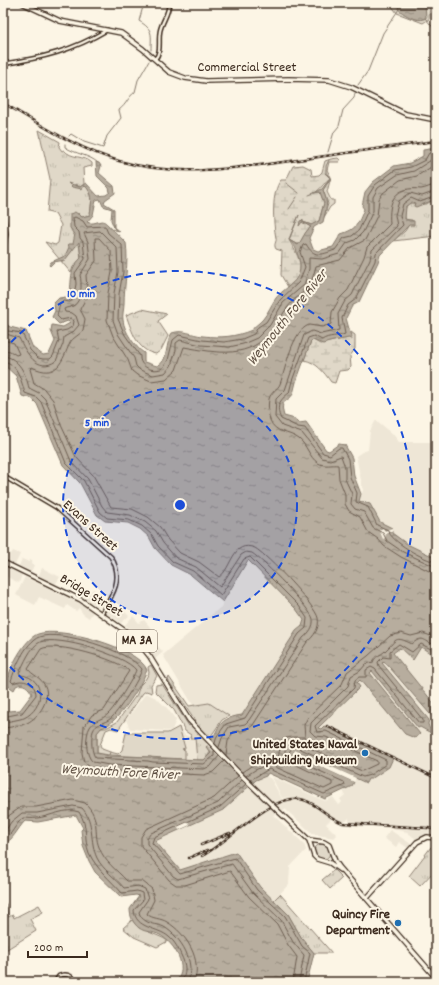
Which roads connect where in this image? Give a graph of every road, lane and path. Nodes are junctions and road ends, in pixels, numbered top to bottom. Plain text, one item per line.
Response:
1 (22, 3) edge
2 (169, 3) edge
3 (107, 30) junction
4 (155, 60) junction
5 (3, 64) edge
6 (436, 120) edge
7 (3, 210) edge
8 (3, 253) edge
9 (3, 476) edge
10 (3, 562) edge
11 (101, 614) junction
12 (436, 838) edge
13 (309, 840) junction
14 (322, 842) junction
15 (312, 850) junction
16 (333, 853) junction
17 (323, 862) junction
18 (347, 876) junction
19 (367, 898) junction
20 (436, 978) edge
21 (55, 982) edge
22 (75, 982) edge

1 - 3 main road, Commercial Street
2 - 4 street
3 - 4 main road, Commercial Street
3 - 5 street
4 - 6 main road, Commercial Street
7 - 8 street
9 - 11 street, Evans Street
10 - 11 main road, Bridge Street / MA 3A
11 - 13 main road, Bridge Street / MA 3A, bridge
12 - 19 main road
13 - 14 main road
13 - 15 main road
14 - 15 main road
14 - 16 main road
15 - 17 main road
16 - 17 main road
16 - 18 main road
17 - 18 main road
18 - 19 main road
19 - 20 main road
21 - 22 street

